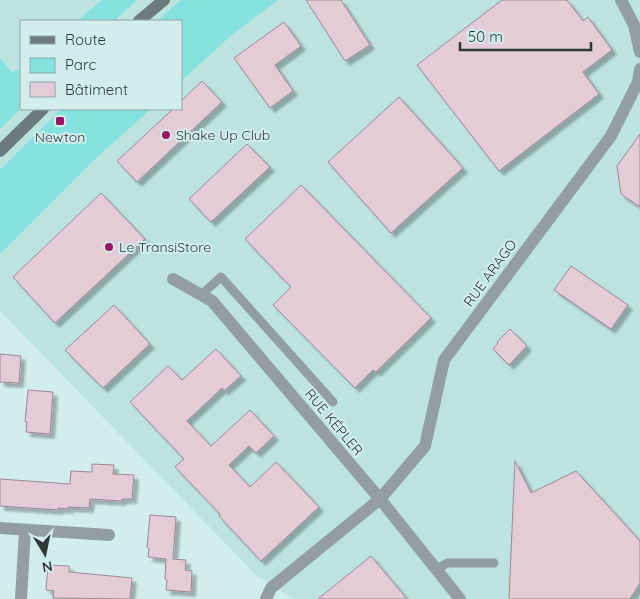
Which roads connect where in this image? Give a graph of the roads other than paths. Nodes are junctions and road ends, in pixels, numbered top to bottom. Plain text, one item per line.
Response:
1 (164, 0) edge
2 (621, 0) edge
3 (141, 20) edge
4 (640, 52) edge
5 (640, 69) edge
6 (43, 110) edge
7 (0, 151) edge
8 (174, 279) dead end
9 (201, 295) junction
10 (333, 402) dead end
11 (380, 499) junction
12 (0, 528) edge
13 (25, 530) junction
14 (109, 535) dead end
15 (494, 563) dead end
16 (436, 570) junction
17 (21, 599) edge
18 (266, 599) edge
19 (460, 599) edge

1 - 3 main road
2 - 4 street
5 - 11 street, RUE ARAGO
6 - 7 main road
8 - 9 street, RUE KÉPLER
9 - 10 lane
9 - 11 street, RUE KÉPLER
11 - 16 street, RUE KÉPLER
11 - 18 street, RUE ARAGO
12 - 13 street
13 - 14 street
13 - 17 street
15 - 16 lane
16 - 19 street, RUE KÉPLER

